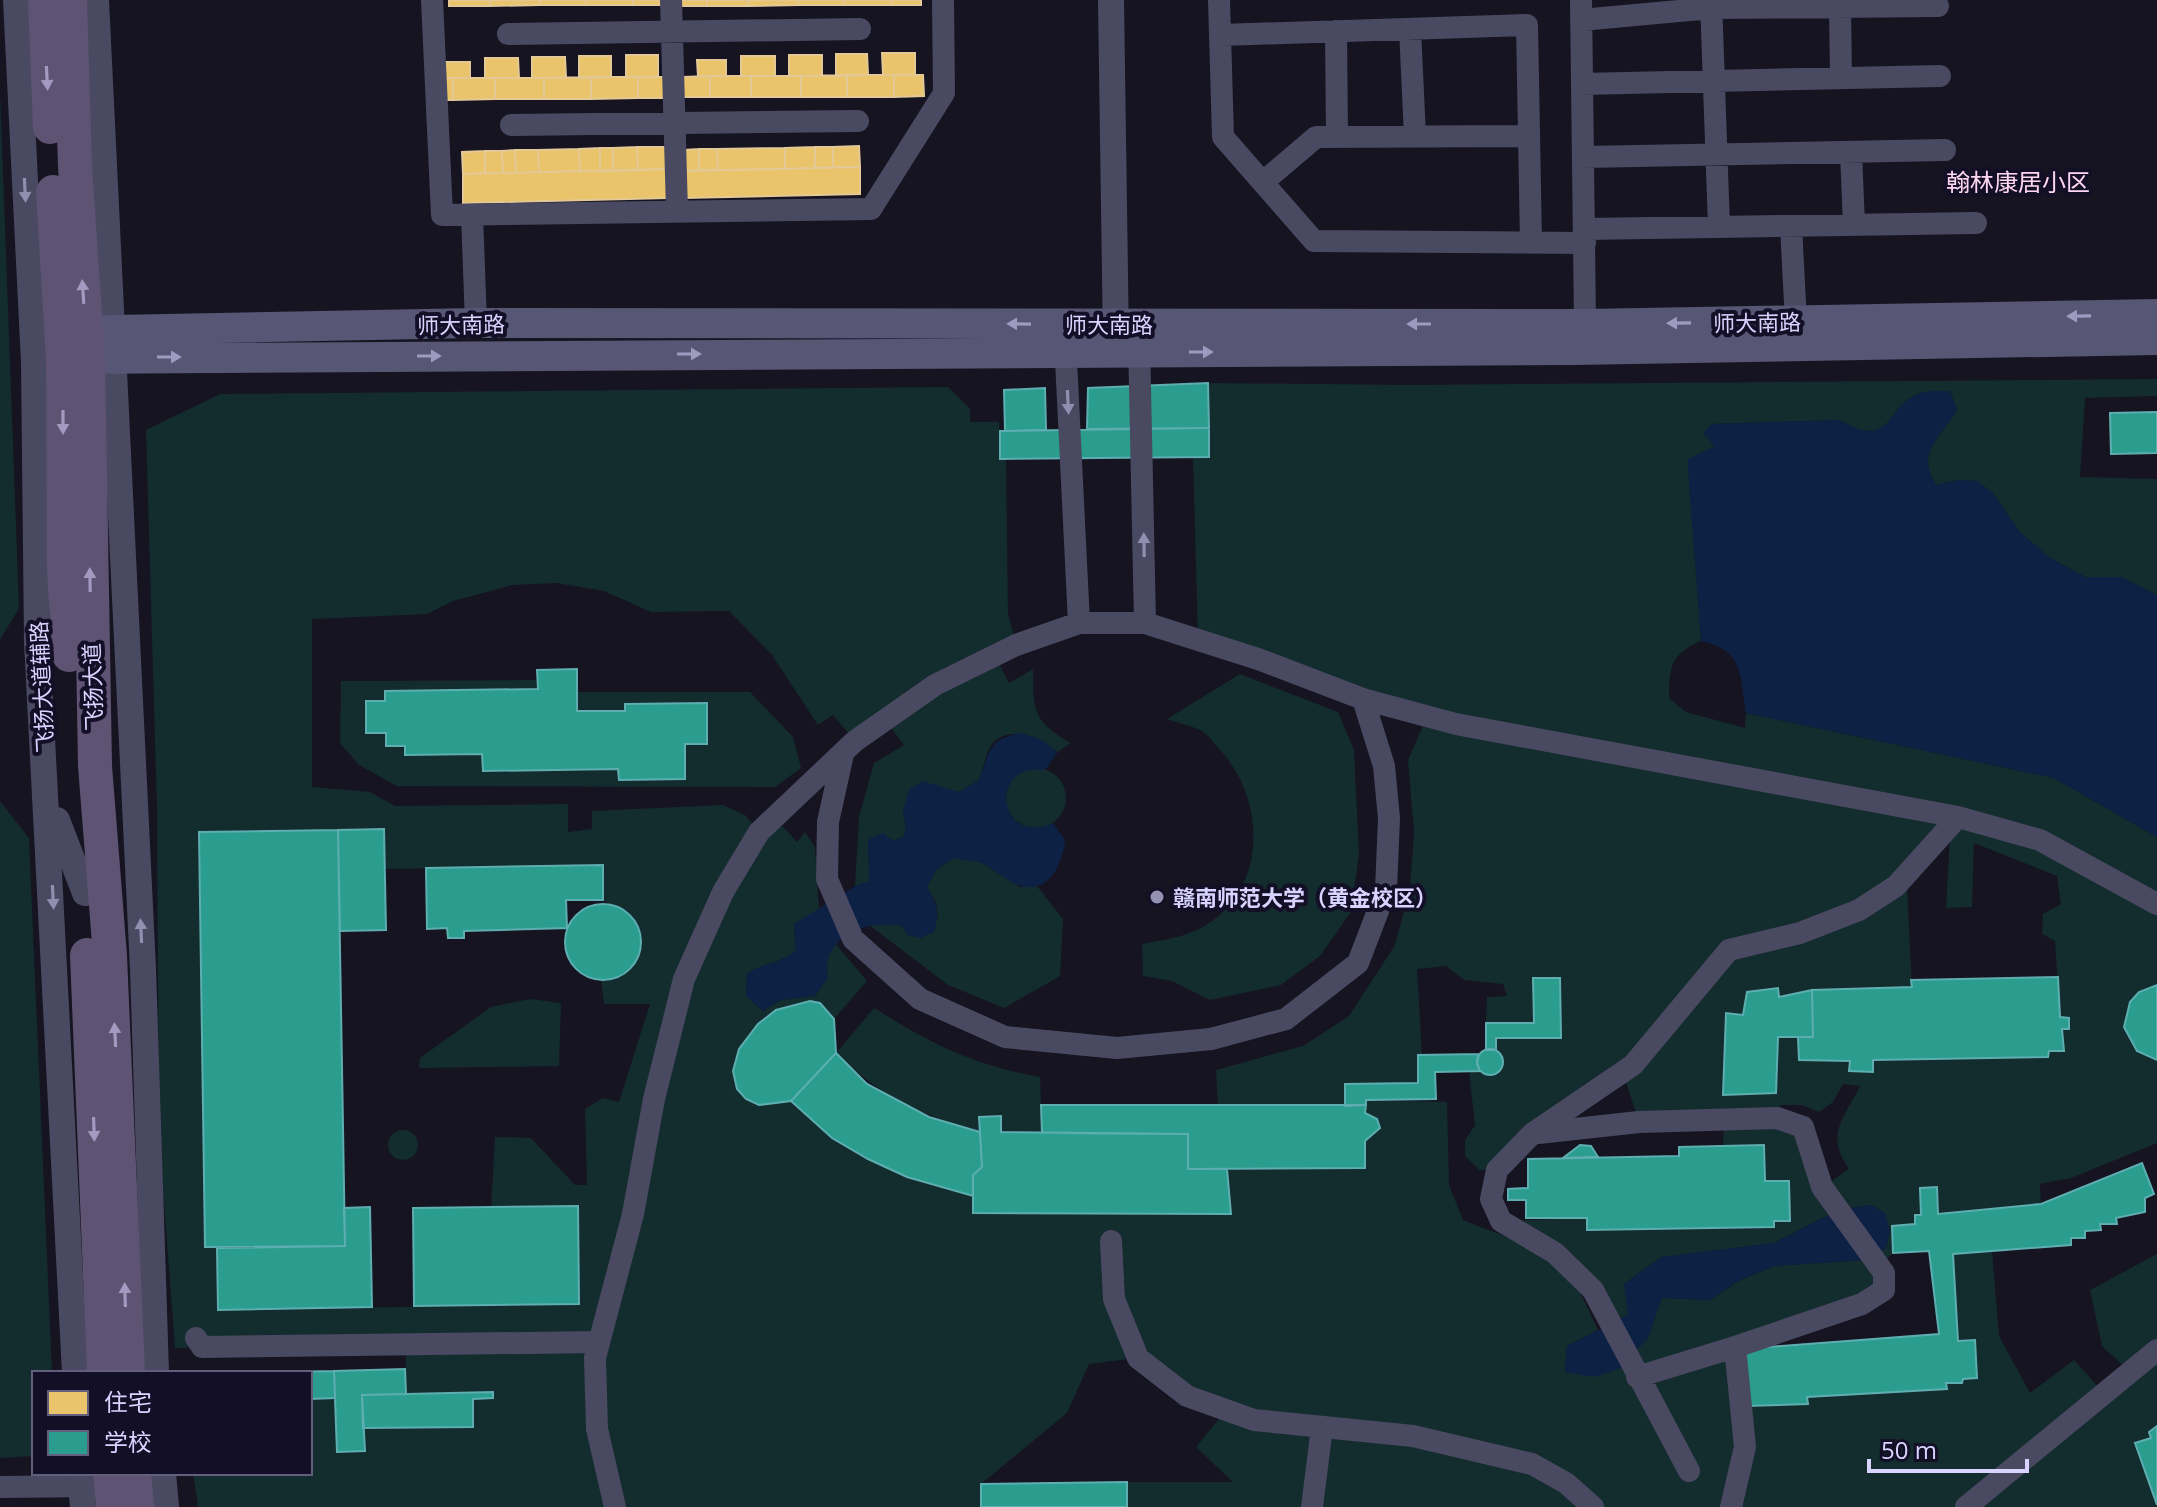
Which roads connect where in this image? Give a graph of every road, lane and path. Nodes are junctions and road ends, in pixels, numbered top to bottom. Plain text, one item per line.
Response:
1 (16, 0) edge
2 (45, 0) edge
3 (70, 0) edge
4 (96, 0) edge
5 (432, 0) edge
6 (671, 0) edge
7 (943, 0) edge
8 (1111, 0) edge
9 (1219, 0) edge
10 (1711, 4) edge
11 (1938, 6) dead end
12 (1840, 7) junction
13 (1581, 10) edge
14 (860, 29) dead end
15 (1410, 29) junction
16 (1336, 31) junction
17 (672, 32) junction
18 (508, 34) dead end
19 (1221, 35) junction
20 (98, 61) junction
21 (1940, 76) dead end
22 (1841, 78) junction
23 (1714, 81) junction
24 (1582, 84) junction
25 (858, 121) dead end
26 (674, 124) junction
27 (511, 125) dead end
28 (1415, 136) junction
29 (1527, 136) junction
30 (1337, 137) junction
31 (1945, 150) dead end
32 (1851, 152) junction
33 (1717, 154) junction
34 (1584, 157) junction
35 (75, 167) junction
36 (1263, 182) junction
37 (677, 211) junction
38 (472, 215) junction
39 (1976, 223) dead end
40 (1854, 225) junction
41 (1791, 226) junction
42 (1719, 227) junction
43 (1585, 236) junction
44 (1531, 243) junction
45 (2157, 314) edge
46 (1796, 322) junction
47 (476, 323) junction
48 (1585, 324) junction
49 (1065, 338) junction
50 (1128, 338) junction
51 (2157, 340) edge
52 (87, 344) junction
53 (64, 569) junction
54 (1079, 623) junction
55 (1145, 623) junction
56 (90, 636) junction
57 (37, 642) junction
58 (1363, 699) junction
59 (129, 730) junction
60 (843, 754) junction
61 (48, 798) junction
62 (1958, 817) junction
63 (85, 893) junction
64 (2157, 904) edge
65 (118, 1096) junction
66 (1533, 1133) junction
67 (150, 1176) junction
68 (1111, 1241) dead end
69 (196, 1338) dead end
70 (154, 1339) junction
71 (599, 1342) junction
72 (1735, 1347) junction
73 (2157, 1350) edge
74 (101, 1371) edge
75 (102, 1371) edge
76 (102, 1371) edge
77 (145, 1371) edge
78 (156, 1371) edge
79 (1637, 1377) junction
80 (1322, 1427) junction
81 (1689, 1471) dead end
82 (0, 1487) edge
83 (115, 1487) edge
84 (1976, 1504) edge
85 (166, 1507) edge
86 (615, 1507) edge
87 (1312, 1507) edge
88 (1593, 1507) edge
89 (1731, 1507) edge

1 -> 57 street, 飞扬大道辅路
2 -> 52 main road, 飞扬大道
3 - 35 main road, 飞扬大道
4 - 20 street
5 - 38 street
6 - 17 street
7 - 37 street
8 - 50 street
9 - 19 street
10 - 12 street
10 - 13 street
10 - 23 street
11 - 12 street
12 - 22 street
13 - 24 street
14 - 17 street
15 - 16 street
15 - 28 street
15 - 29 street
16 - 19 street
16 - 30 street
17 - 18 street
17 - 26 street
19 - 36 street
20 - 35 street
20 - 52 street
21 - 22 street
22 - 23 street
23 - 24 street
23 - 33 street
24 - 34 street
25 - 26 street
26 - 27 street
26 - 37 street
28 - 29 street
28 - 30 street
29 - 44 street
30 - 36 street
31 - 32 street
32 - 33 street
32 - 40 street
33 - 34 street
33 - 42 street
34 - 43 street
52 -> 35 main road, 飞扬大道
36 - 44 street
37 - 38 street
38 - 47 street
39 - 40 street
40 - 41 street
41 - 42 street
41 - 46 street
42 - 43 street
43 - 44 street
43 - 48 street
45 -> 46 main road, 师大南路
46 -> 48 main road, 师大南路
49 -> 47 main road, 师大南路
47 - 52 main road, 师大南路
48 -> 50 main road, 师大南路
49 - 50 main road, 师大南路
52 -> 49 main road, 师大南路
49 -> 54 street
50 -> 51 main road, 师大南路
55 -> 50 street
52 -> 53 main road, 飞扬大道
56 -> 52 main road, 飞扬大道
52 - 59 street
53 - 57 street
53 - 63 main road, 飞扬大道
54 - 55 street
54 - 60 street
55 - 58 street
56 - 59 street
65 -> 56 main road, 飞扬大道
57 - 61 street, 飞扬大道辅路
58 - 60 street
58 - 62 street
67 -> 59 street
60 - 71 street
61 - 63 street
61 -> 74 street, 飞扬大道辅路
62 - 64 street
62 - 66 street
63 -> 75 main road, 飞扬大道
65 - 67 street
76 -> 65 main road, 飞扬大道
66 - 72 street
66 - 79 street
67 - 70 street
68 - 80 street
69 - 71 street
70 - 77 street
70 - 78 street
71 - 86 street
72 - 79 street
72 - 89 street
73 - 84 street
79 - 81 street
80 - 87 street
80 - 88 street
82 - 83 street
83 - 85 street

